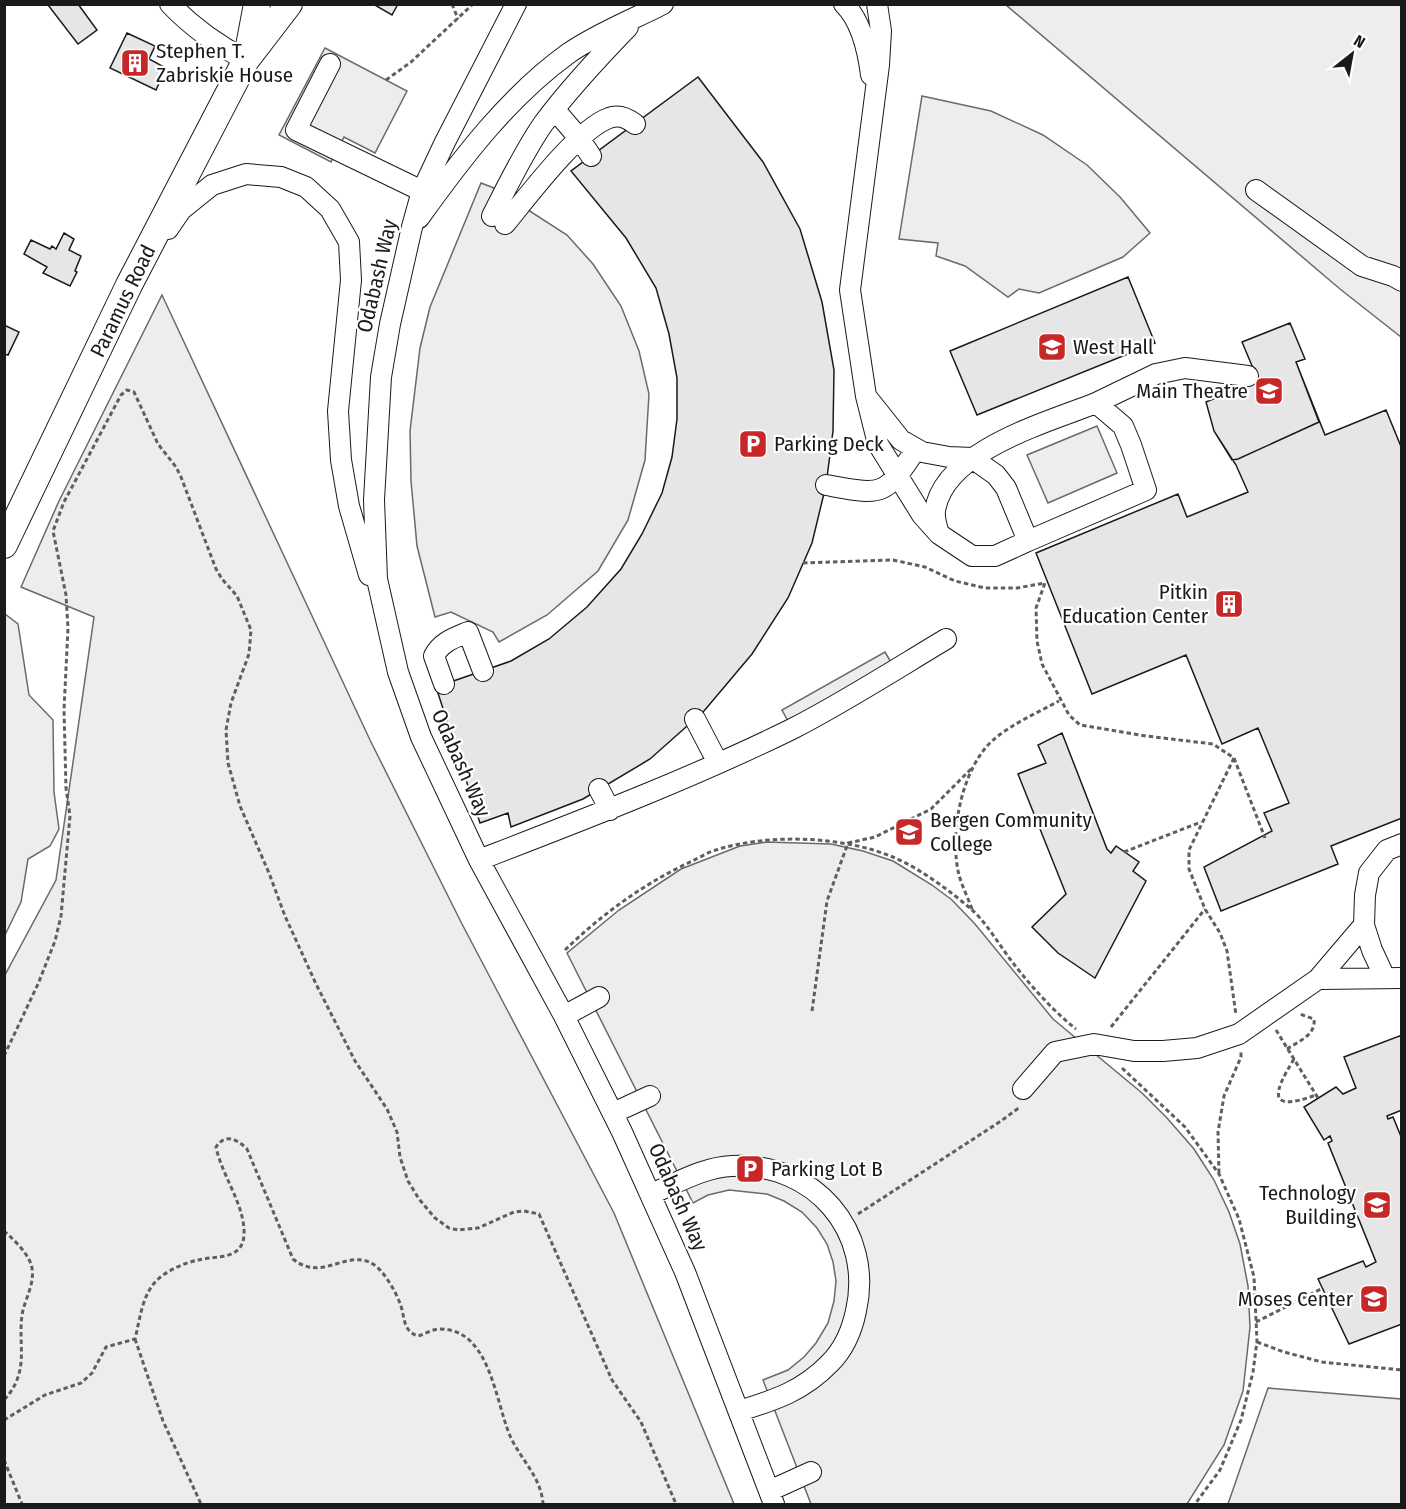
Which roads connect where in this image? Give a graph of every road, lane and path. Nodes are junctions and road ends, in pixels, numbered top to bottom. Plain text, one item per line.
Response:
1 (170, 4) edge
2 (256, 4) edge
3 (289, 4) edge
4 (447, 4) edge
5 (473, 4) edge
6 (516, 4) edge
7 (663, 4) edge
8 (844, 4) edge
9 (877, 4) edge
10 (453, 6) edge
11 (638, 16) junction
12 (458, 19) junction
13 (246, 60) junction
14 (330, 64) dead end
15 (386, 80) dead end
16 (875, 102) junction
17 (555, 110) junction
18 (635, 123) dead end
19 (579, 138) junction
20 (591, 156) dead end
21 (1256, 190) dead end
22 (422, 191) junction
23 (412, 227) junction
24 (1401, 281) edge
25 (129, 285) junction
26 (1248, 376) dead end
27 (866, 396) junction
28 (1096, 403) junction
29 (916, 449) junction
30 (972, 458) junction
31 (898, 476) junction
32 (826, 485) dead end
33 (939, 534) junction
34 (1028, 541) junction
35 (4, 545) edge
36 (803, 563) dead end
37 (946, 639) dead end
38 (483, 670) dead end
39 (398, 672) junction
40 (444, 684) dead end
41 (1060, 701) junction
42 (695, 719) dead end
43 (1234, 758) junction
44 (718, 763) junction
45 (972, 768) junction
46 (599, 789) dead end
47 (610, 810) junction
48 (1202, 821) junction
49 (1265, 838) dead end
50 (848, 843) junction
51 (1401, 843) edge
52 (1124, 852) dead end
53 (479, 860) junction
54 (1205, 909) junction
55 (973, 910) junction
56 (1364, 925) junction
57 (565, 950) dead end
58 (1393, 978) edge
59 (1318, 979) junction
60 (599, 997) dead end
61 (812, 1011) dead end
62 (1297, 1012) dead end
63 (1267, 1015) junction
64 (564, 1016) junction
65 (1239, 1034) junction
66 (1094, 1044) junction
67 (1287, 1049) junction
68 (4, 1056) edge
69 (1294, 1059) junction
70 (1121, 1067) dead end
71 (650, 1096) dead end
72 (1024, 1096) joint
73 (613, 1113) junction
74 (1219, 1174) junction
75 (651, 1194) junction
76 (843, 1223) junction
77 (4, 1232) edge
78 (1323, 1288) dead end
79 (1256, 1322) junction
80 (135, 1339) junction
81 (1257, 1341) junction
82 (1401, 1370) edge
83 (4, 1400) edge
84 (739, 1411) junction
85 (4, 1420) edge
86 (4, 1460) edge
87 (811, 1472) dead end
88 (771, 1498) edge
89 (22, 1504) edge
90 (201, 1504) edge
91 (543, 1504) edge
92 (676, 1504) edge
93 (1195, 1504) edge

1 - 13 street
2 - 13 main road, Paramus Road
3 - 13 main road, Paramus Road
4 - 10 path
5 - 12 path
6 - 22 street, Odabash Way
7 - 11 street
8 - 16 street
9 - 16 street
10 - 12 path
11 - 17 street
11 - 23 street
12 - 15 path
13 - 25 main road, Paramus Road
14 - 22 street
16 - 27 street
17 - 19 street
17 - 19 street
18 - 19 street
19 - 20 street
21 - 24 street
22 - 23 street, Odabash Way
23 - 39 street, Odabash Way
25 - 35 main road, Paramus Road
25 - 39 street
26 - 28 street
27 - 29 street
27 - 31 street
28 - 30 street
28 - 34 street
29 - 30 street
29 - 31 street
30 - 33 street
30 - 34 street
31 - 32 street
31 - 33 street
33 - 34 street
36 - 41 path
37 - 44 street
38 - 40 street
39 - 53 street, Odabash Way
41 - 43 path
41 - 45 path
42 - 44 street
43 - 48 path
43 - 49 path
44 - 47 street
45 - 50 path
45 - 55 path
46 - 47 street
47 - 53 street
48 - 52 path
48 - 54 path
50 - 55 path
50 - 57 path
50 - 61 path
51 - 56 street
53 - 64 street, Odabash Way
54 - 65 path
54 - 66 path
55 - 66 path
56 - 58 street
56 - 59 street
58 - 59 street
59 - 63 street
60 - 64 street
62 - 67 path
63 - 65 street
63 - 67 path
64 - 73 street, Odabash Way
65 - 66 street
65 - 74 path
66 - 72 street
67 - 69 path
68 - 92 path
69 - 69 path
70 - 74 path
71 - 73 street
72 - 76 path
73 - 75 street, Odabash Way
74 - 79 path
75 - 76 street
75 - 84 street, Odabash Way
76 - 84 street
77 - 83 path
78 - 79 path
79 - 81 path
80 - 85 path
80 - 90 path
80 - 91 path
81 - 82 path
81 - 93 path
84 - 88 street, Odabash Way
86 - 89 path
87 - 88 street

